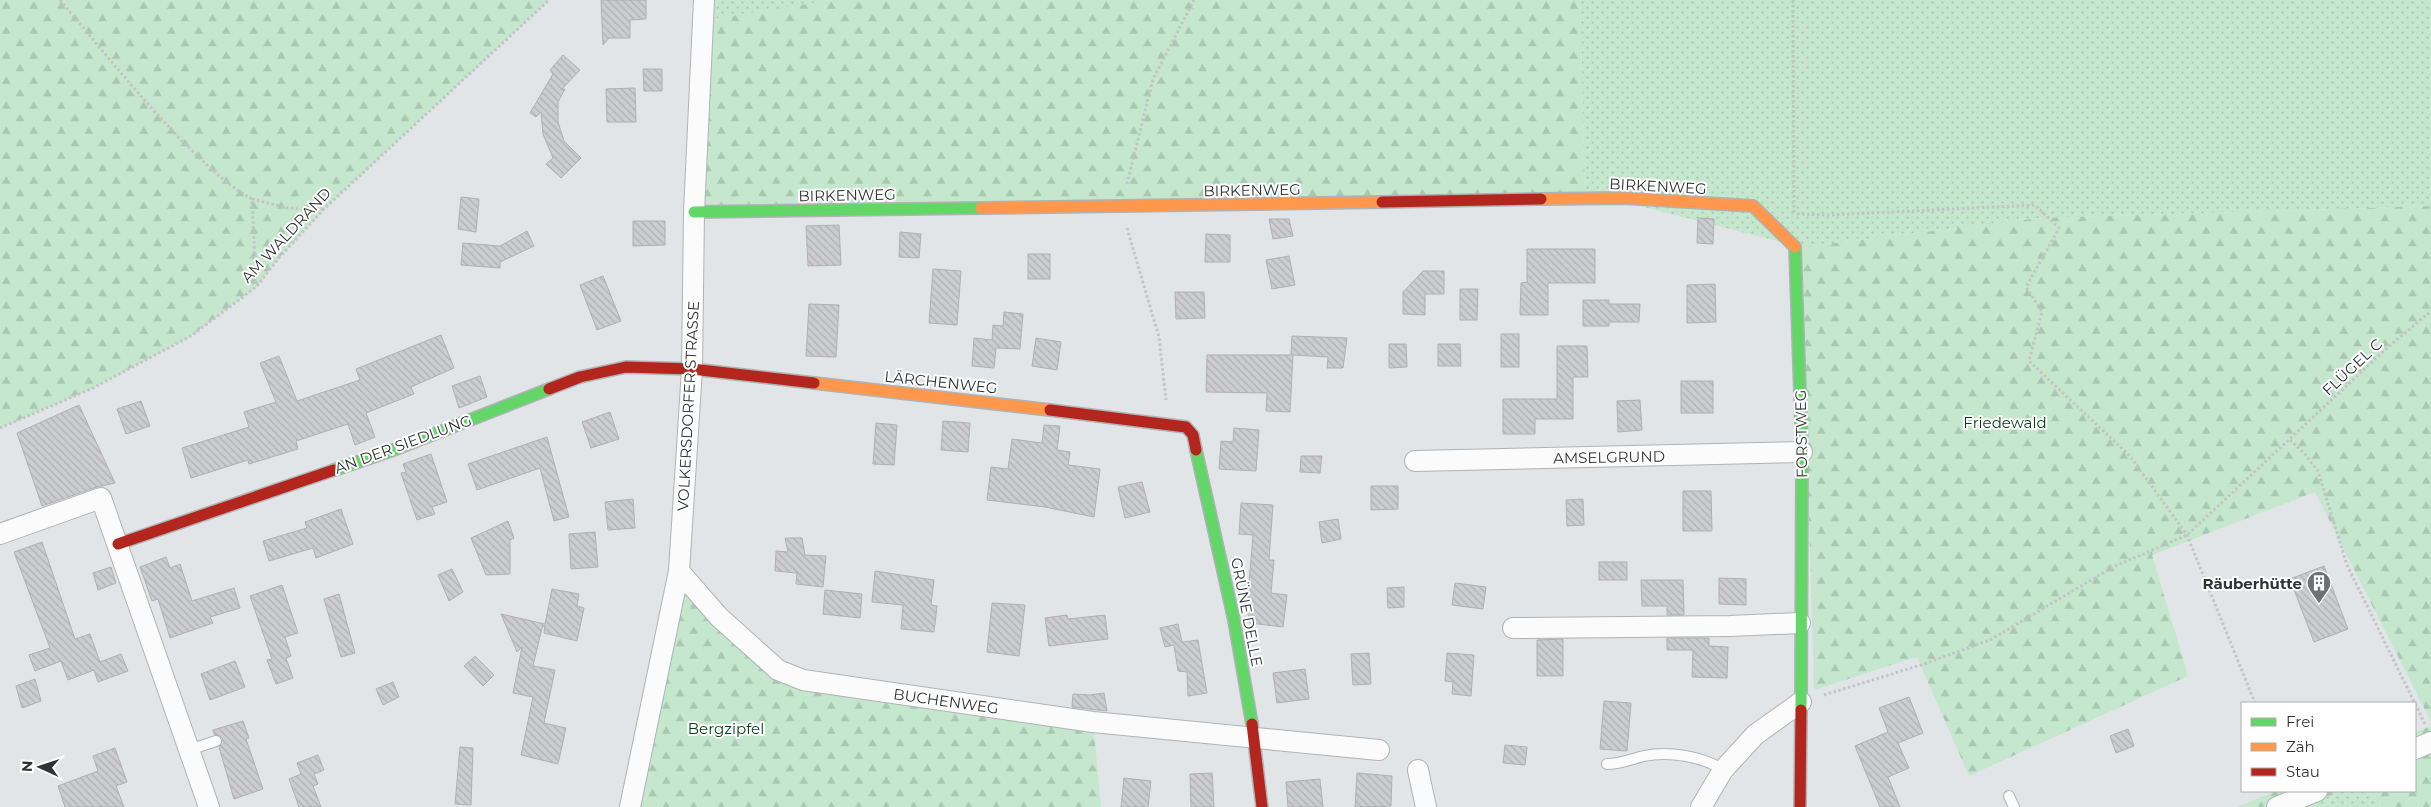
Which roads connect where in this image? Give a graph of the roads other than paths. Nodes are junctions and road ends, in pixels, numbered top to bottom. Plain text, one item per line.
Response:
1 (704, 0) edge
2 (694, 212) junction
3 (1795, 245) joint
4 (692, 369) junction
5 (1186, 427) joint
6 (1802, 452) junction
7 (1415, 461) dead end
8 (0, 534) edge
9 (118, 544) junction
10 (679, 571) junction
11 (1800, 623) junction
12 (1513, 628) dead end
13 (1800, 702) junction
14 (2429, 735) edge
15 (1255, 737) junction
16 (216, 741) dead end
17 (2416, 748) edge
18 (189, 750) junction
19 (1379, 750) dead end
20 (1607, 764) dead end
21 (1418, 770) dead end
22 (1723, 770) junction
23 (2314, 792) edge
24 (2009, 796) dead end
25 (209, 807) edge
26 (630, 807) edge
27 (1262, 807) edge
28 (1426, 807) edge
29 (1701, 807) edge
30 (1800, 807) edge
31 (2014, 807) edge
32 (2277, 807) edge

1 - 2 street, VOLKERSDORFER STRASSE
2 - 3 street, BIRKENWEG
2 - 4 street, VOLKERSDORFER STRASSE
3 - 6 street, FORSTWEG
4 - 5 street, LÄRCHENWEG
4 - 9 street, AN DER SIEDLUNG
4 - 10 street, VOLKERSDORFER STRASSE
5 - 15 street, GRÜNE DELLE
6 - 7 street, AMSELGRUND
6 - 11 street, FORSTWEG
8 - 9 street
9 - 18 street
10 - 15 street, BUCHENWEG
10 - 26 street, VOLKERSDORFER STRASSE
11 - 12 street
11 - 13 street, FORSTWEG
13 - 22 street
13 - 30 street, FORSTWEG
14 - 17 street
15 - 19 street, BUCHENWEG
15 - 27 street, GRÜNE DELLE
16 - 18 lane
18 - 25 street
20 - 22 lane
21 - 28 street
22 - 29 street
23 - 32 street
24 - 31 lane

